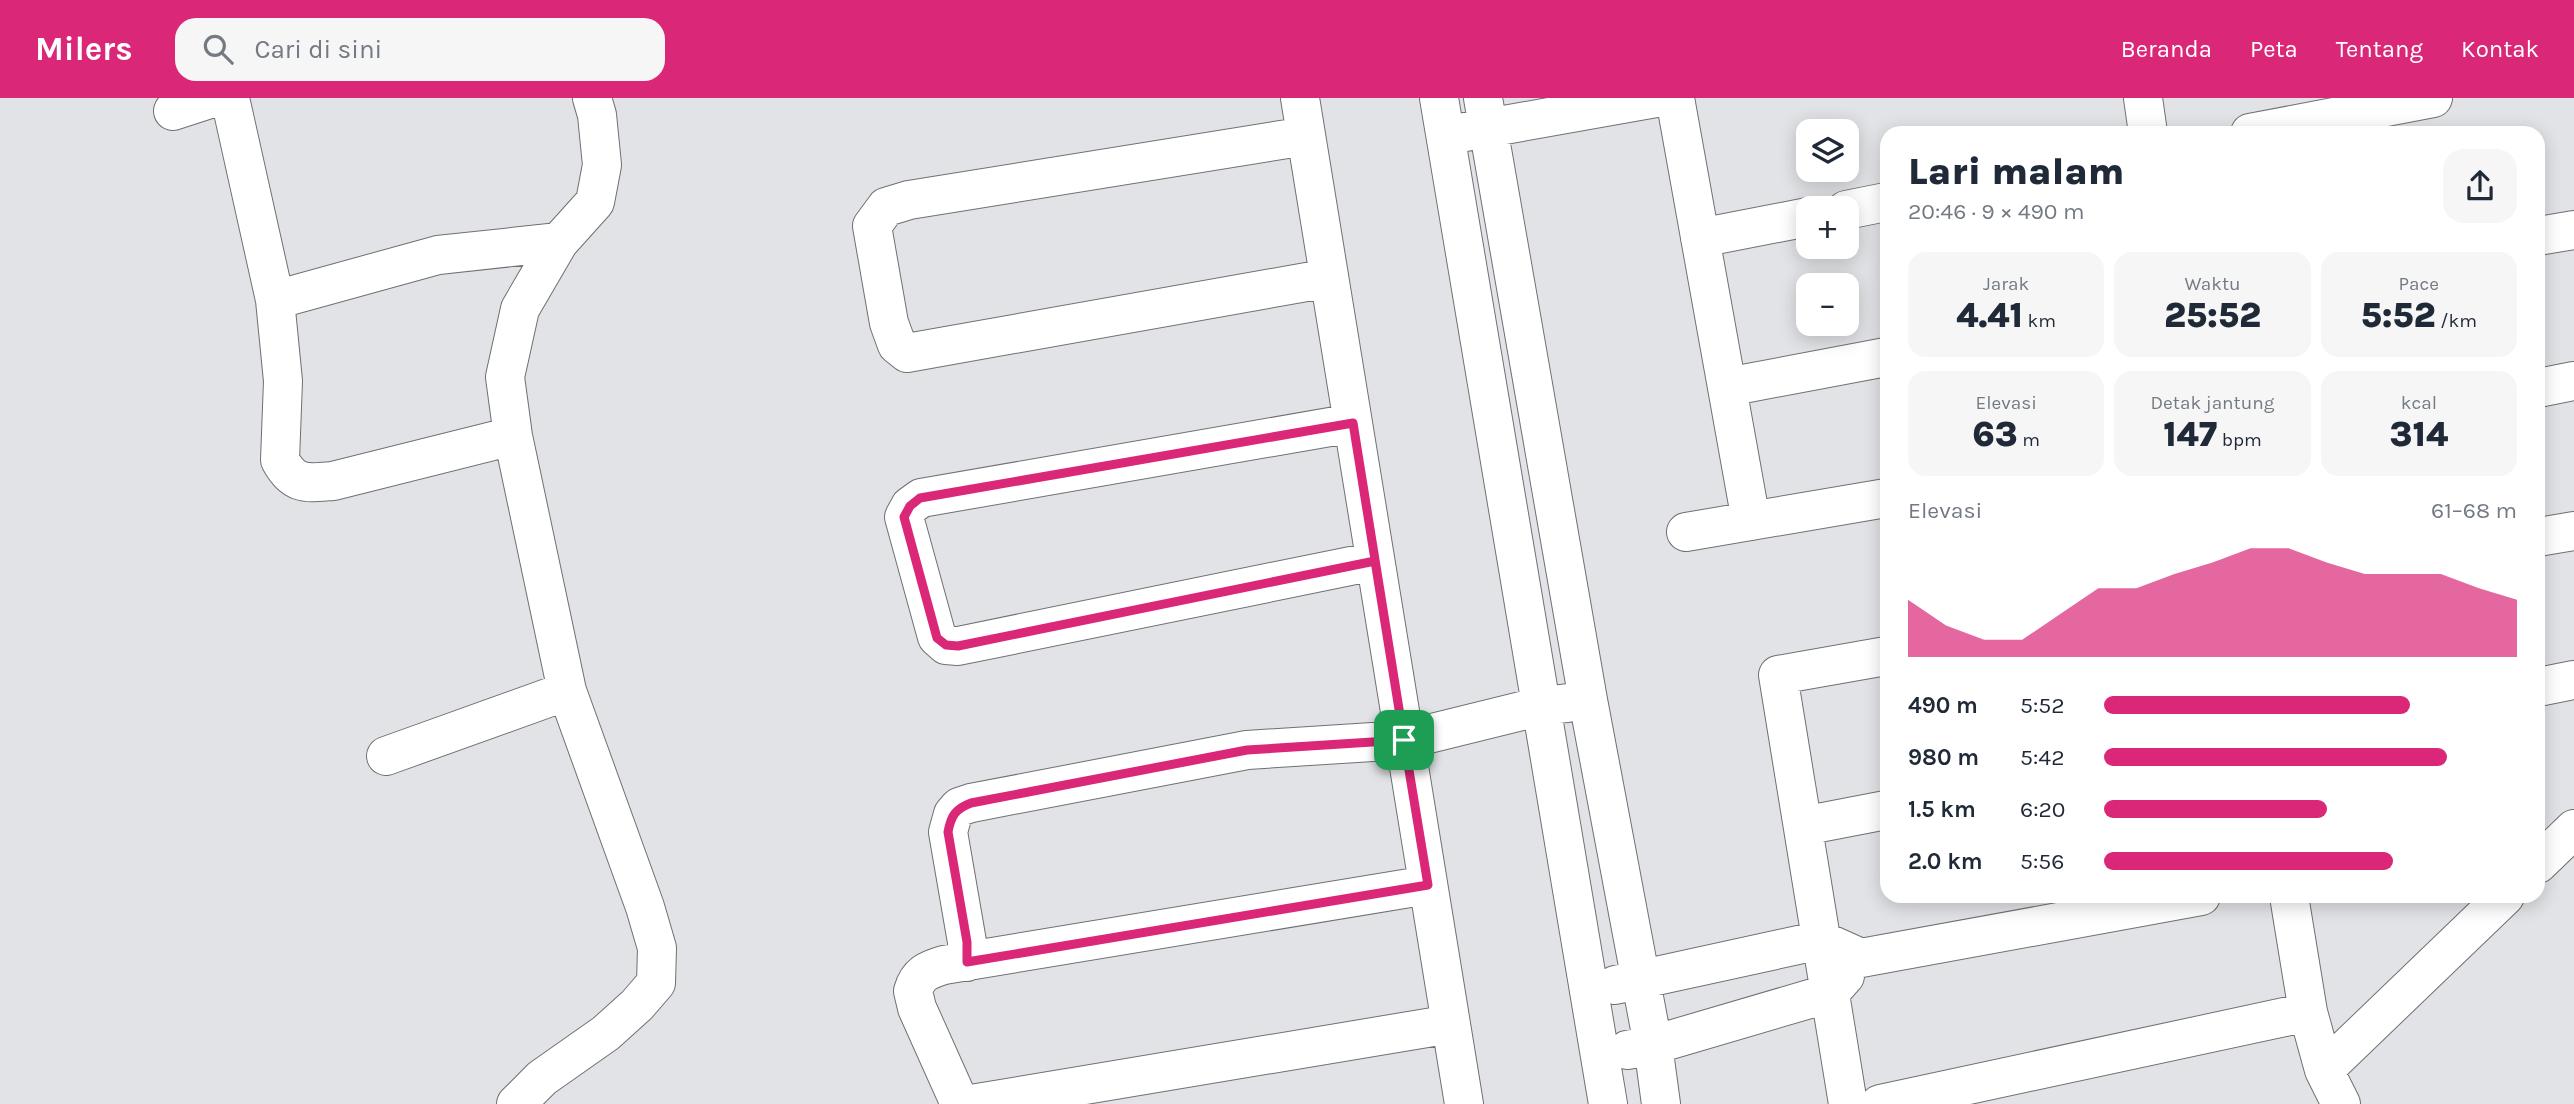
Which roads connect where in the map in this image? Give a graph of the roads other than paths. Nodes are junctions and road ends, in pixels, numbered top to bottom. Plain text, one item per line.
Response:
1 (213, 98) edge
2 (230, 98) edge
3 (592, 98) edge
4 (1300, 98) edge
5 (1439, 98) edge
6 (1656, 98) edge
7 (1675, 98) edge
8 (2143, 98) edge
9 (2433, 98) edge
10 (173, 111) dead end
11 (1486, 113) edge
12 (2147, 126) edge
13 (2287, 126) edge
14 (1445, 135) junction
15 (1306, 136) junction
16 (1880, 203) edge
17 (1859, 207) edge
18 (1796, 219) edge
19 (2574, 230) edge
20 (2545, 235) edge
21 (1700, 238) junction
22 (559, 242) junction
23 (1329, 278) junction
24 (275, 300) junction
25 (1880, 358) edge
26 (2574, 381) edge
27 (1727, 387) junction
28 (2545, 387) edge
29 (1353, 423) junction
30 (513, 436) junction
31 (1880, 499) edge
32 (1751, 522) junction
33 (1686, 531) dead end
34 (2574, 531) edge
35 (2545, 536) edge
36 (1375, 561) junction
37 (1880, 657) edge
38 (2574, 680) edge
39 (2545, 686) edge
40 (567, 691) junction
41 (1588, 700) junction
42 (1542, 706) junction
43 (1404, 740) junction
44 (386, 756) dead end
45 (1880, 811) edge
46 (1803, 826) junction
47 (2574, 828) edge
48 (2545, 833) edge
49 (2545, 857) edge
50 (1428, 885) junction
51 (2163, 903) edge
52 (2289, 903) edge
53 (2498, 903) edge
54 (1821, 940) junction
55 (1861, 958) junction
56 (967, 962) junction
57 (1641, 981) junction
58 (1589, 990) junction
59 (1830, 993) junction
60 (2308, 1012) junction
61 (1451, 1024) junction
62 (1653, 1045) junction
63 (1599, 1055) junction
64 (2324, 1070) junction
65 (516, 1104) edge
66 (960, 1104) edge
67 (971, 1104) edge
68 (1464, 1104) edge
69 (1608, 1104) edge
70 (1661, 1104) edge
71 (1848, 1104) edge
72 (1880, 1104) edge
73 (2341, 1104) edge

1 - 10 street
2 - 24 street
3 - 22 street
4 - 15 street
5 - 14 street
6 - 11 street
7 - 21 street
8 - 12 street
9 - 13 street
11 - 14 street
11 - 41 street
14 - 42 street
15 - 23 street
15 - 23 street
16 - 17 street
18 - 21 street
19 - 20 street
21 - 27 street
22 - 24 street
22 - 30 street
23 - 29 street
24 - 30 street
25 - 27 street
26 - 28 street
27 - 32 street
29 - 36 street
29 - 36 street
30 - 40 street
31 - 32 street
32 - 33 street
34 - 35 street
36 - 43 street
37 - 46 street
38 - 39 street
40 - 44 street
40 - 65 street
41 - 42 street
41 - 57 street
42 - 43 street
42 - 58 street
43 - 50 street
43 - 56 street
45 - 46 street
46 - 54 street
47 - 48 street
47 - 49 street
50 - 56 street
50 - 61 street
51 - 55 street
52 - 60 street
53 - 64 street
54 - 55 street
54 - 57 street
54 - 59 street
55 - 59 street
56 - 66 street
57 - 58 street
57 - 62 street
58 - 63 street
59 - 62 street
59 - 71 street
60 - 64 street
60 - 72 street
61 - 67 street
61 - 68 street
62 - 63 street
62 - 70 street
63 - 69 street
64 - 73 street

